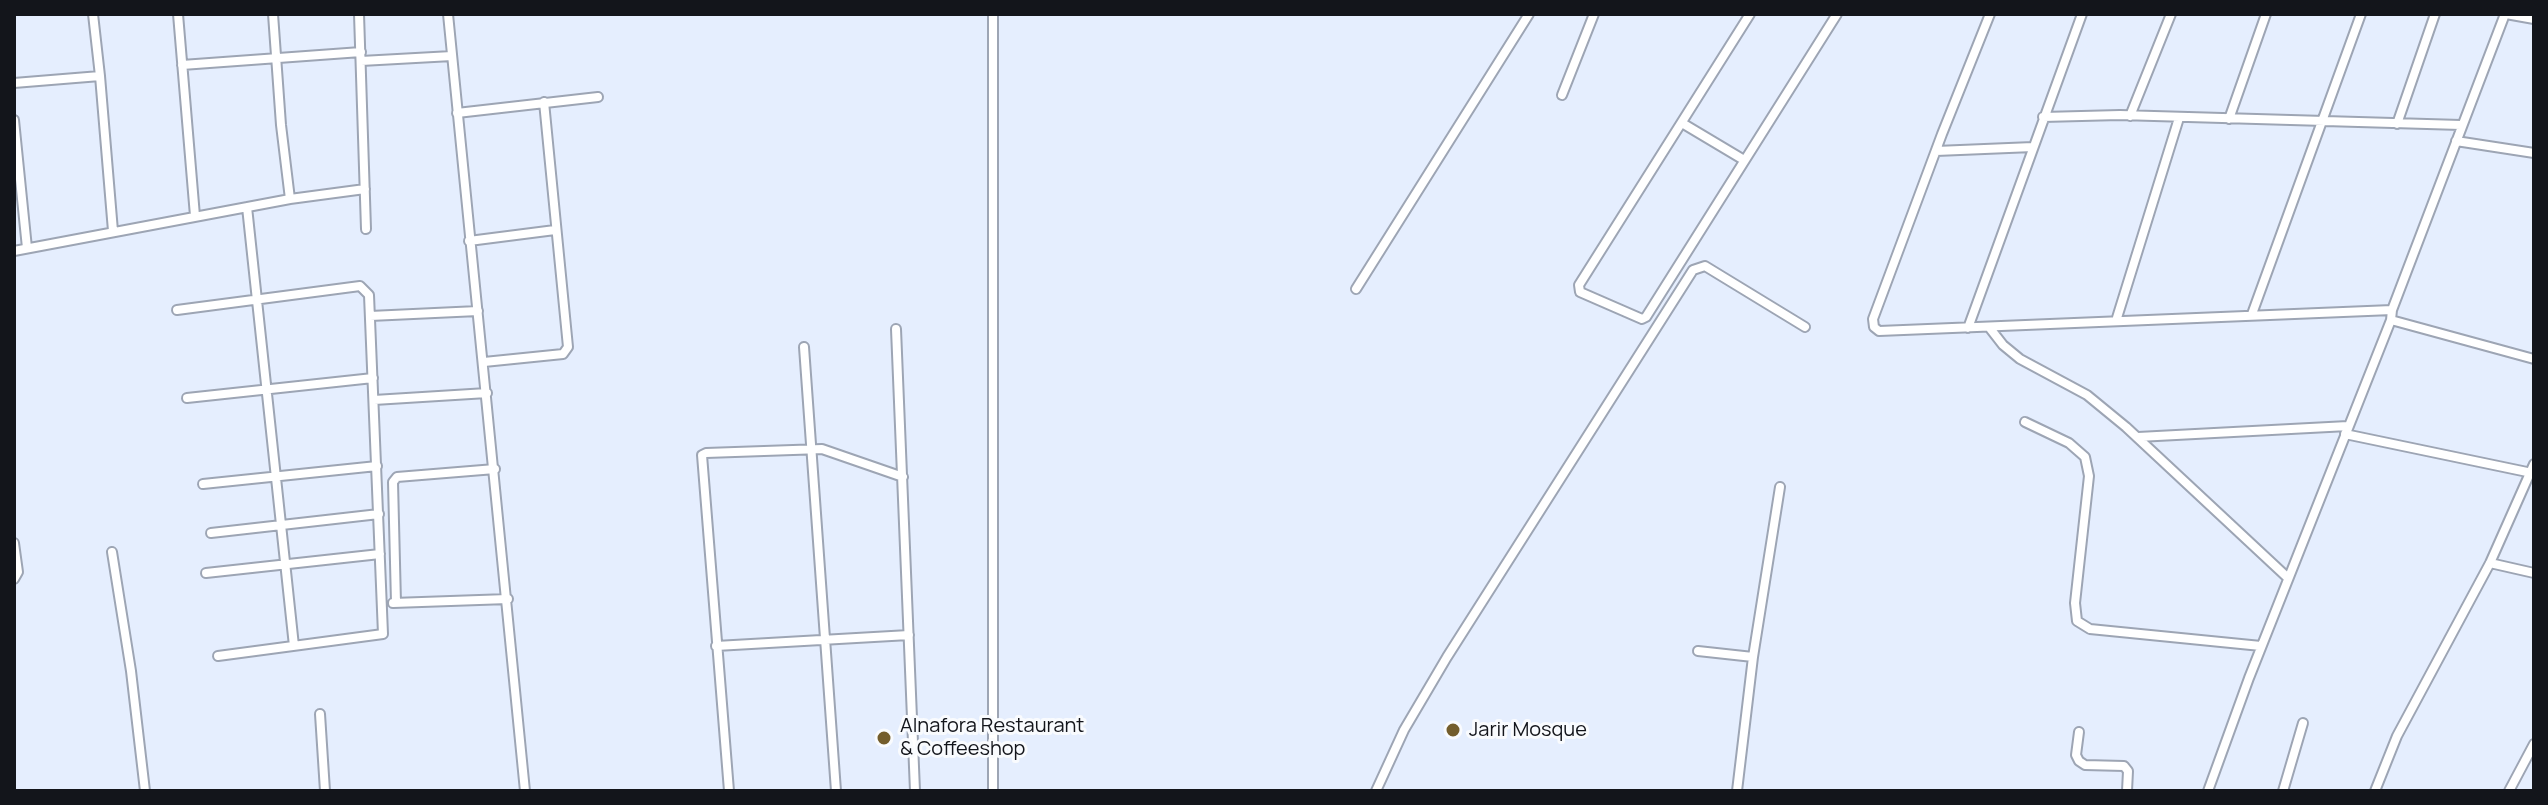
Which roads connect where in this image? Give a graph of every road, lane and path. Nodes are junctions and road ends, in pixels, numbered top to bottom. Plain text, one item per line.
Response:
1 (93, 14) edge
2 (178, 14) edge
3 (273, 14) edge
4 (359, 14) edge
5 (448, 14) edge
6 (993, 14) edge
7 (1529, 14) edge
8 (1594, 14) edge
9 (1750, 14) edge
10 (1837, 14) edge
11 (1990, 14) edge
12 (2082, 14) edge
13 (2171, 14) edge
14 (2266, 14) edge
15 (2361, 14) edge
16 (2435, 14) edge
17 (2506, 14) edge
18 (2534, 19) edge
19 (452, 56) junction
20 (276, 57) junction
21 (361, 57) junction
22 (182, 65) junction
23 (100, 76) junction
24 (14, 83) edge
25 (1562, 95) dead end
26 (598, 97) dead end
27 (544, 102) junction
28 (457, 113) junction
29 (2130, 116) junction
30 (2043, 117) junction
31 (2179, 118) junction
32 (2229, 119) junction
33 (14, 120) edge
34 (1682, 123) junction
35 (2323, 123) junction
36 (2397, 124) junction
37 (2461, 125) junction
38 (2456, 141) junction
39 (2033, 147) junction
40 (1936, 151) junction
41 (2534, 153) edge
42 (1744, 160) junction
43 (365, 189) junction
44 (290, 199) junction
45 (247, 207) junction
46 (195, 216) junction
47 (366, 229) dead end
48 (555, 230) junction
49 (113, 231) junction
50 (469, 241) junction
51 (27, 248) junction
52 (14, 251) edge
53 (1356, 289) dead end
54 (257, 299) junction
55 (177, 310) dead end
56 (478, 311) junction
57 (2252, 314) junction
58 (2391, 315) junction
59 (370, 316) junction
60 (2116, 321) junction
61 (1805, 327) dead end
62 (1989, 327) junction
63 (1968, 328) junction
64 (896, 329) dead end
65 (804, 347) dead end
66 (2534, 359) edge
67 (484, 362) junction
68 (373, 378) junction
69 (267, 388) junction
70 (487, 393) junction
71 (187, 398) dead end
72 (374, 400) junction
73 (2025, 422) dead end
74 (2346, 430) junction
75 (2138, 437) junction
76 (809, 448) junction
77 (377, 466) junction
78 (495, 469) junction
79 (2533, 470) edge
80 (276, 475) junction
81 (903, 477) junction
82 (203, 484) dead end
83 (1780, 487) dead end
84 (379, 514) junction
85 (281, 525) junction
86 (211, 533) dead end
87 (14, 543) edge
88 (112, 552) dead end
89 (380, 554) junction
90 (2490, 563) junction
91 (285, 564) junction
92 (206, 573) dead end
93 (2534, 573) edge
94 (2288, 578) junction
95 (14, 579) edge
96 (508, 599) junction
97 (382, 603) junction
98 (396, 603) junction
99 (909, 635) junction
100 (823, 640) junction
101 (294, 646) junction
102 (716, 646) junction
103 (2261, 646) junction
104 (1698, 651) dead end
105 (218, 656) dead end
106 (1753, 657) junction
107 (320, 714) dead end
108 (2303, 723) dead end
109 (2079, 732) dead end
110 (2534, 744) edge
111 (145, 791) edge
112 (325, 791) edge
113 (525, 791) edge
114 (729, 791) edge
115 (836, 791) edge
116 (915, 791) edge
117 (993, 791) edge
118 (1376, 791) edge
119 (1737, 791) edge
120 (2127, 791) edge
121 (2208, 791) edge
122 (2283, 791) edge
123 (2375, 791) edge
124 (2509, 791) edge

1 - 23 street
2 - 22 street
3 - 20 street
4 - 21 street
5 - 19 street
6 - 117 street
7 - 53 street
8 - 25 street
9 - 34 street
10 - 42 street
11 - 40 street
12 - 30 street
13 - 29 street
14 - 32 street
15 - 35 street
16 - 36 street
17 - 18 street
17 - 37 street
19 - 21 street
19 - 28 street
20 - 21 street
20 - 22 street
20 - 44 street
21 - 43 street
22 - 46 street
23 - 24 street
23 - 49 street
26 - 27 street
27 - 28 street
27 - 48 street
28 - 50 street
29 - 30 street
29 - 31 street
30 - 39 street
31 - 32 street
31 - 60 street
32 - 35 street
33 - 51 street
34 - 42 street
34 - 42 street
35 - 36 street
35 - 57 street
36 - 37 street
37 - 38 street
38 - 41 street
38 - 58 street
39 - 40 street
39 - 63 street
40 - 63 street
43 - 44 street
43 - 47 street
44 - 45 street
45 - 46 street
45 - 54 street
46 - 49 street
48 - 50 street
48 - 67 street
49 - 51 street
50 - 56 street
51 - 52 street
54 - 55 street
54 - 59 street
54 - 69 street
56 - 59 street
56 - 67 street
57 - 58 street
57 - 60 street
58 - 66 street
58 - 74 street
59 - 68 street
60 - 62 street
61 - 118 street
62 - 63 street
62 - 75 street
64 - 81 street
65 - 76 street
67 - 70 street
68 - 69 street
68 - 72 street
69 - 71 street
69 - 80 street
70 - 72 street
70 - 78 street
72 - 77 street
73 - 103 street
74 - 75 street
74 - 79 street
74 - 94 street
75 - 94 street
76 - 81 street
76 - 100 street
76 - 102 street
77 - 80 street
77 - 84 street
78 - 96 street
78 - 98 street
79 - 90 street
80 - 82 street
80 - 85 street
81 - 99 street
83 - 106 street
84 - 85 street
84 - 89 street
85 - 86 street
85 - 91 street
87 - 95 street
88 - 111 street
89 - 91 street
89 - 97 street
90 - 93 street
90 - 123 street
91 - 92 street
91 - 101 street
94 - 103 street
96 - 98 street
96 - 113 street
97 - 98 street
97 - 101 street
99 - 100 street
99 - 116 street
100 - 102 street
100 - 115 street
101 - 105 street
102 - 114 street
103 - 121 street
104 - 106 street
106 - 119 street
107 - 112 street
108 - 122 street
109 - 120 street
110 - 124 street

